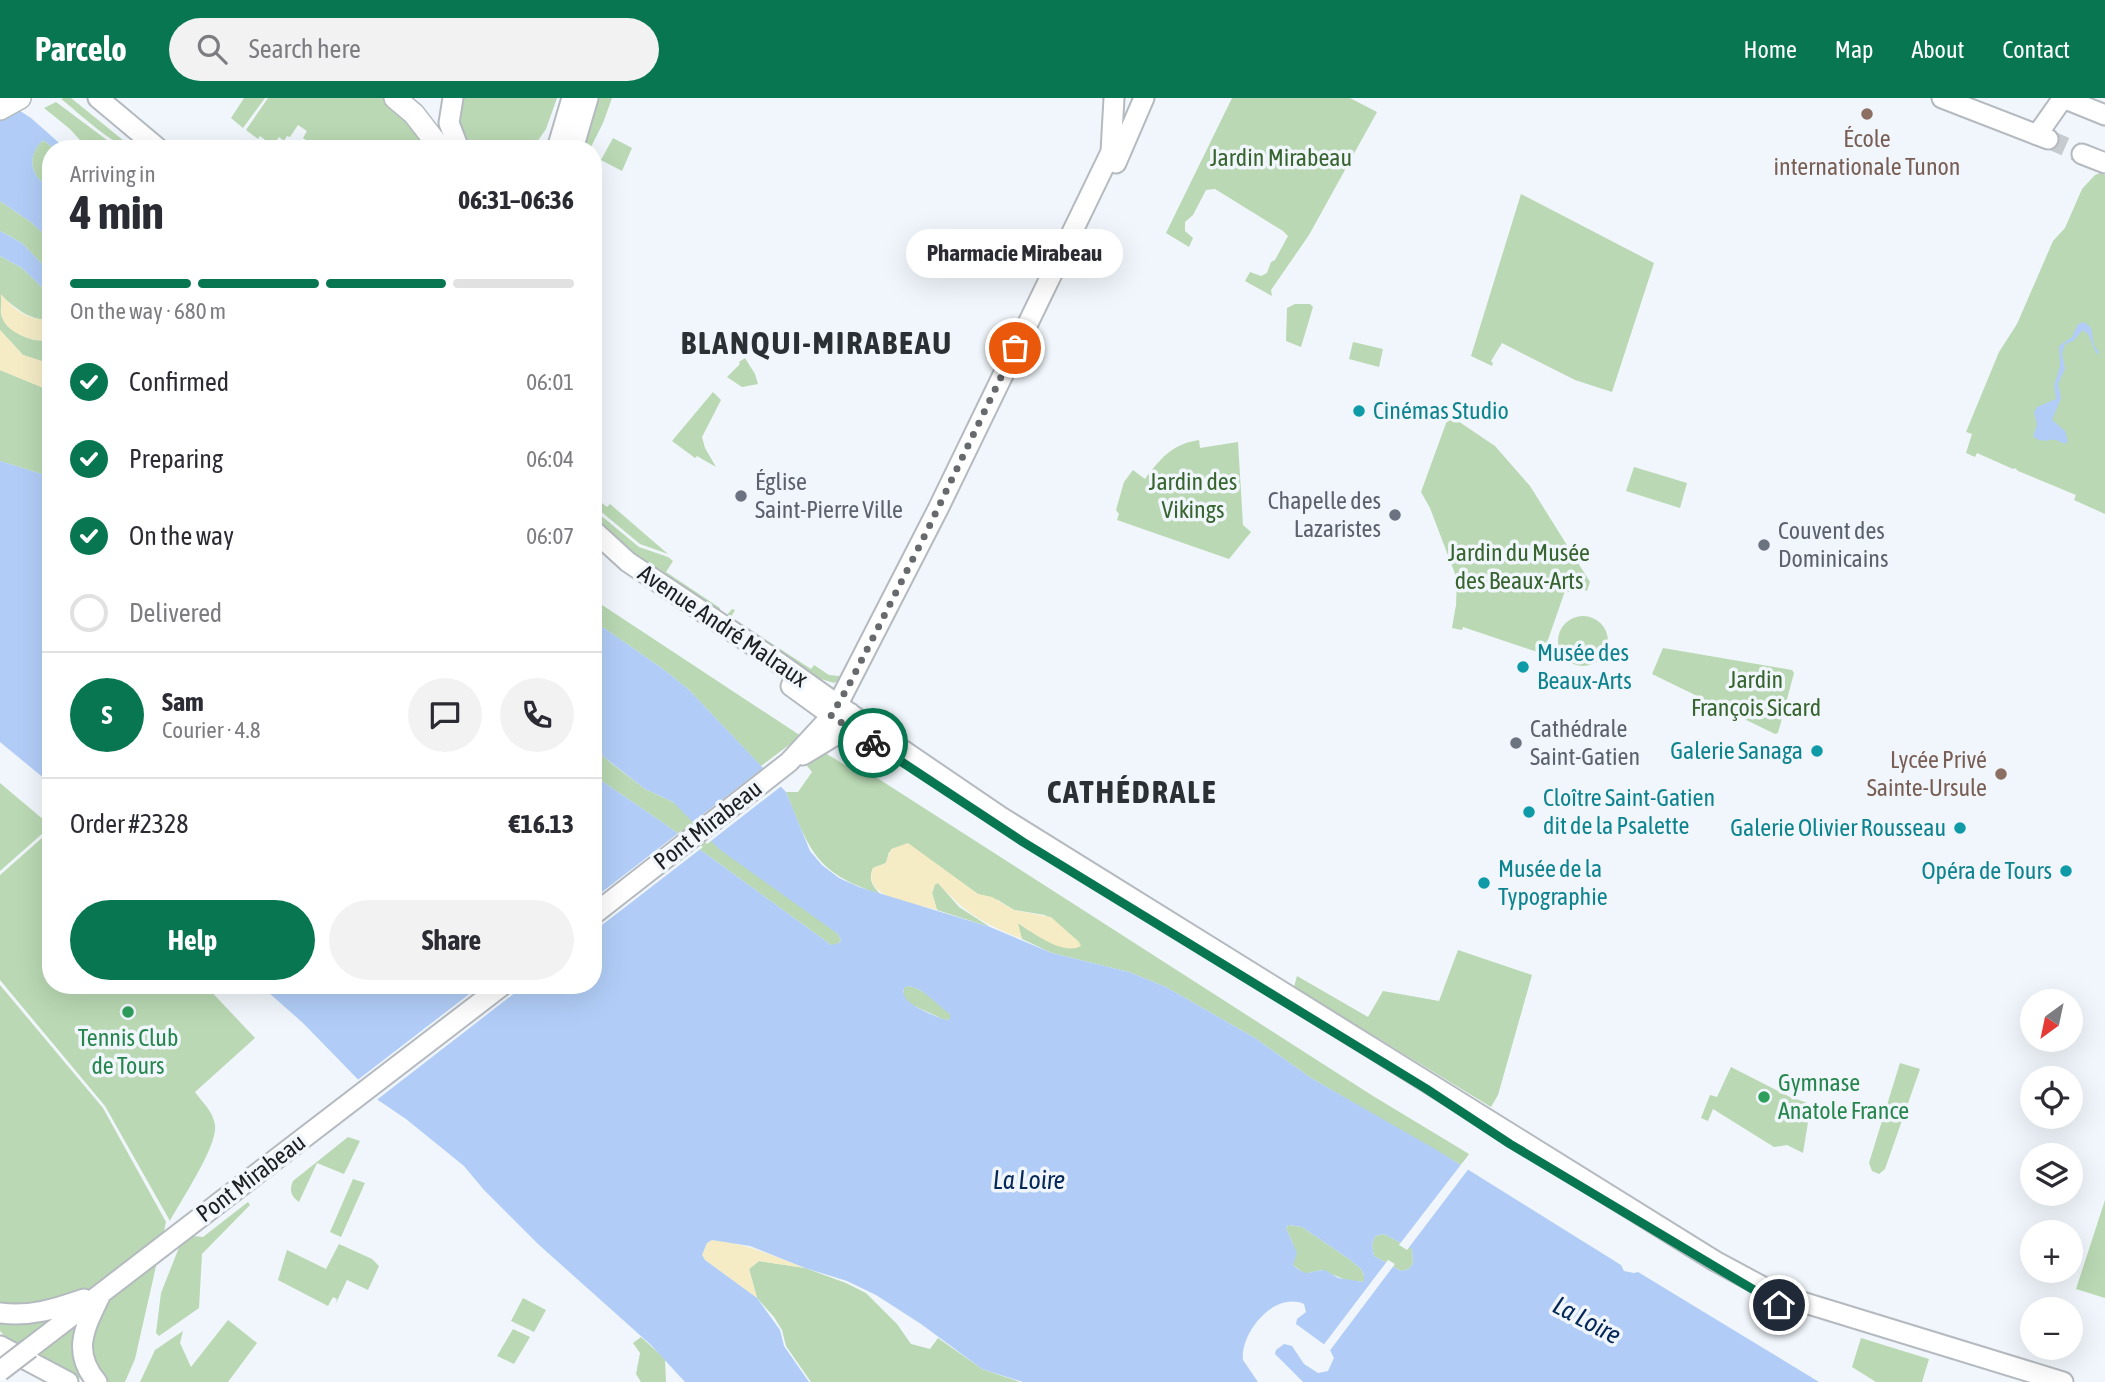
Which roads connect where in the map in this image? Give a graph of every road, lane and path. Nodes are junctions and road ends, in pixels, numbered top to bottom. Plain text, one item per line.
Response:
1 (20, 98) edge
2 (98, 98) edge
3 (395, 98) edge
4 (453, 98) edge
5 (572, 98) edge
6 (588, 98) edge
7 (1114, 98) edge
8 (1144, 98) edge
9 (1942, 98) edge
10 (2063, 98) edge
11 (0, 109) edge
12 (2105, 115) edge
13 (565, 121) junction
14 (148, 140) edge
15 (434, 140) edge
16 (456, 140) edge
17 (548, 140) edge
18 (559, 140) edge
19 (576, 140) edge
20 (2082, 154) tunnel mouth
21 (2105, 163) edge
22 (602, 538) edge
23 (602, 554) edge
24 (837, 720) junction
25 (602, 908) edge
26 (491, 994) edge
27 (101, 1293) junction
28 (0, 1313) edge
29 (0, 1346) edge
30 (0, 1371) edge
31 (68, 1382) edge
32 (97, 1382) edge
33 (2044, 1382) edge
34 (2063, 1382) edge

1 - 11 highway
2 - 14 main road
3 - 15 highway
4 - 16 main road
5 - 13 main road
6 - 19 main road
7 - 24 main road
8 - 24 main road
9 - 10 main road
10 - 12 main road
13 - 17 main road
13 - 18 main road
20 - 21 main road
22 - 24 main road, Avenue André Malraux
23 - 24 main road, Avenue André Malraux
24 - 25 main road, Pont Mirabeau
24 - 33 main road, Avenue André Malraux
24 - 34 main road, Avenue André Malraux
26 - 27 main road, Pont Mirabeau
27 - 28 main road
27 - 30 main road, Pont Mirabeau, bridge
27 - 32 main road
29 - 31 main road

